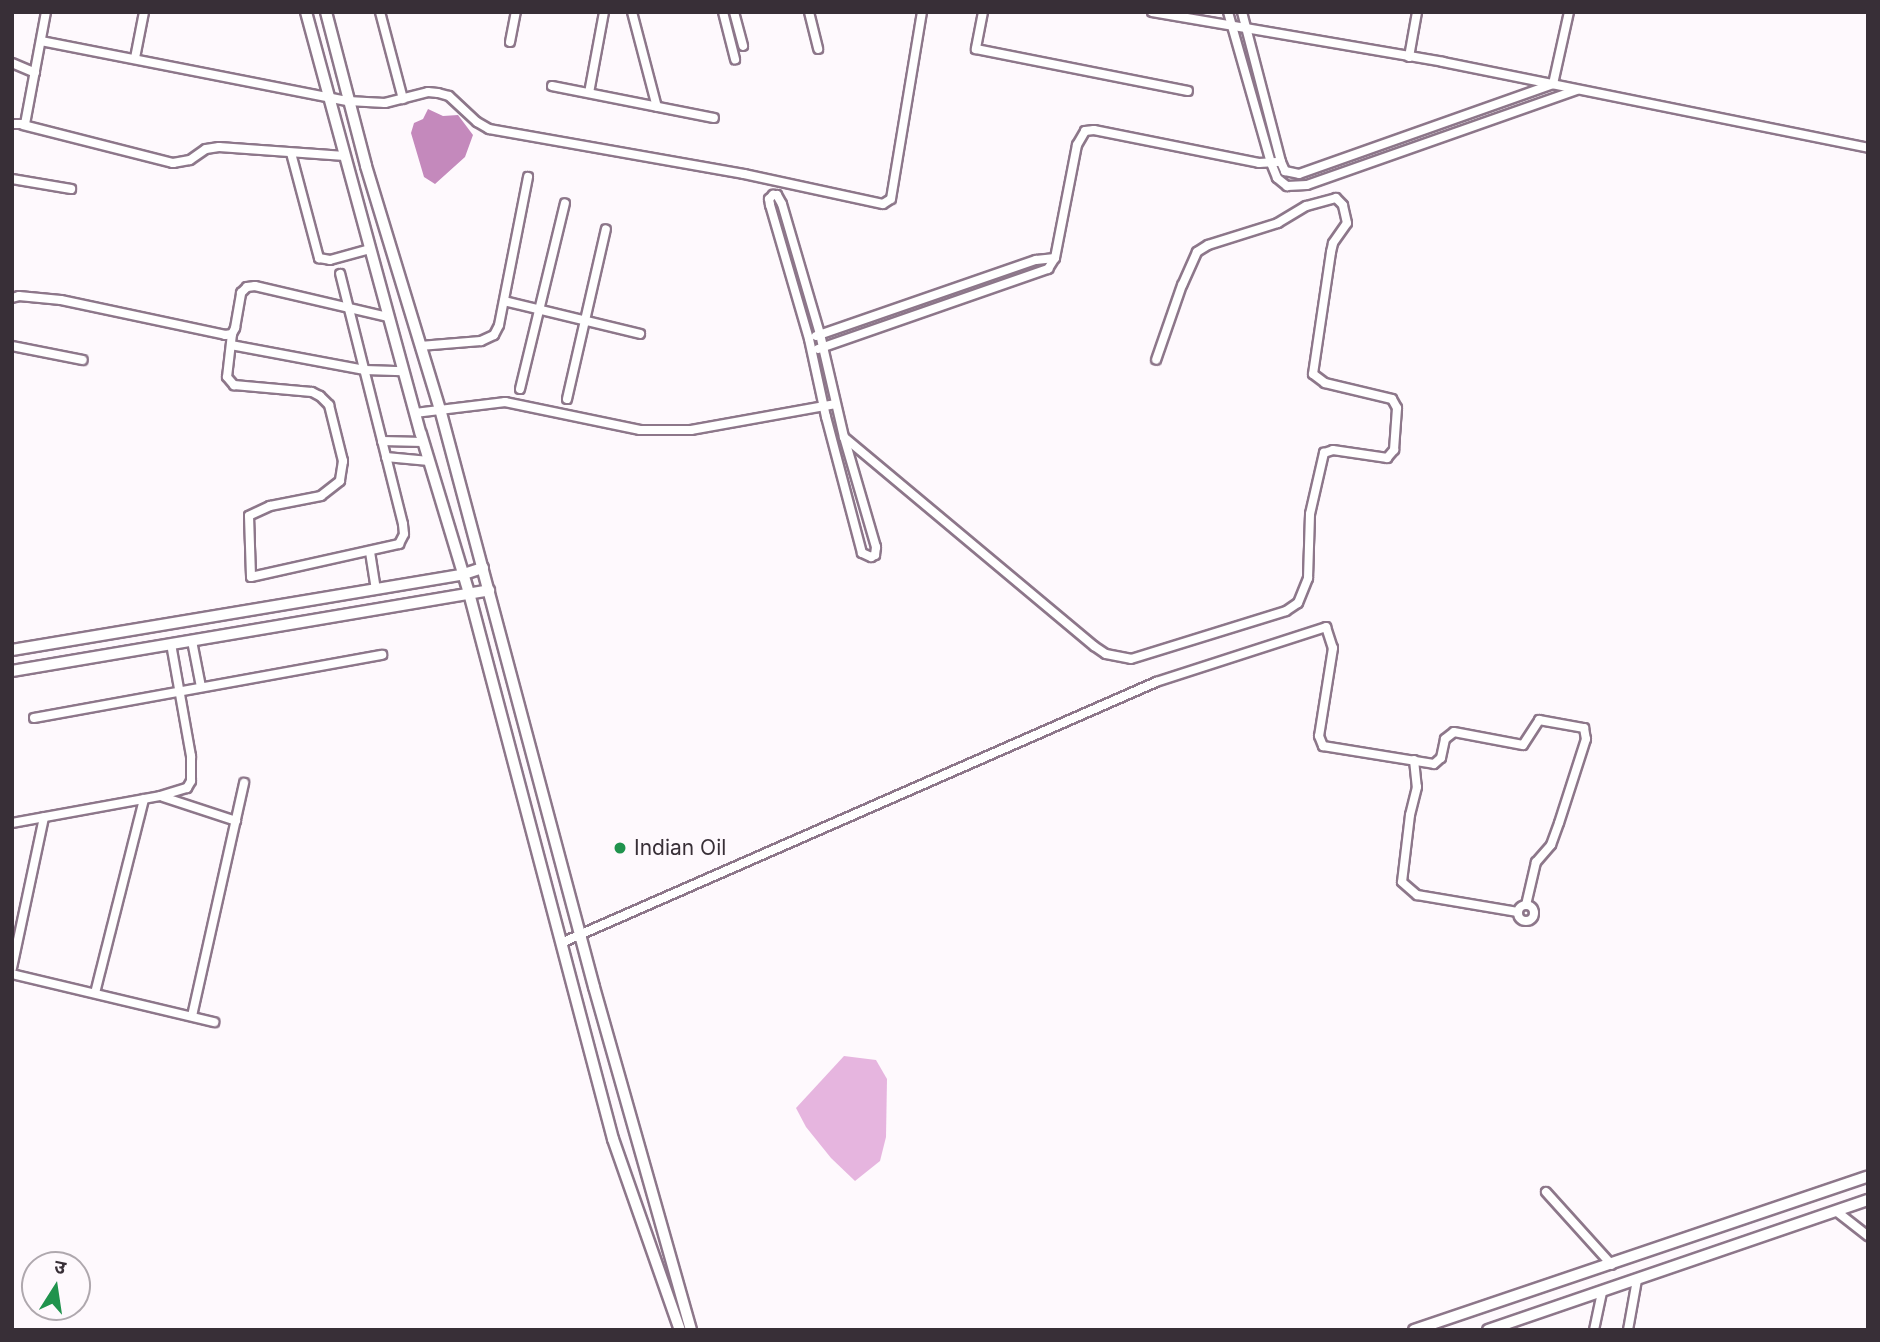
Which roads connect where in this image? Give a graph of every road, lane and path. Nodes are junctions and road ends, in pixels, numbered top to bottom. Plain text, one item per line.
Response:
1 (46, 12) edge
2 (144, 12) edge
3 (306, 12) edge
4 (326, 12) edge
5 (380, 12) edge
6 (516, 12) edge
7 (604, 12) edge
8 (632, 12) edge
9 (723, 12) edge
10 (734, 12) edge
11 (809, 12) edge
12 (922, 12) edge
13 (983, 12) edge
14 (1152, 12) edge
15 (1228, 12) edge
16 (1242, 12) edge
17 (1417, 12) edge
18 (1569, 12) edge
19 (1233, 28) junction
20 (1248, 29) junction
21 (41, 41) junction
22 (510, 41) dead end
23 (743, 46) dead end
24 (818, 49) dead end
25 (1409, 57) junction
26 (135, 58) junction
27 (735, 59) dead end
28 (12, 63) edge
29 (35, 73) junction
30 (1553, 84) junction
31 (552, 86) dead end
32 (1577, 90) junction
33 (1188, 91) dead end
34 (589, 93) junction
35 (328, 96) junction
36 (403, 99) junction
37 (348, 101) junction
38 (657, 107) junction
39 (714, 118) dead end
40 (12, 124) edge
41 (23, 125) junction
42 (1868, 148) edge
43 (291, 153) junction
44 (345, 156) junction
45 (1281, 162) junction
46 (1271, 163) junction
47 (1290, 174) junction
48 (528, 177) dead end
49 (12, 179) edge
50 (1287, 186) junction
51 (71, 189) dead end
52 (565, 203) dead end
53 (606, 229) dead end
54 (370, 249) junction
55 (1055, 258) junction
56 (340, 274) dead end
57 (12, 298) edge
58 (504, 301) junction
59 (350, 306) junction
60 (539, 310) junction
61 (388, 317) junction
62 (584, 320) junction
63 (232, 334) junction
64 (640, 334) dead end
65 (820, 334) junction
66 (809, 339) junction
67 (231, 345) junction
68 (12, 346) edge
69 (421, 346) junction
70 (823, 348) junction
71 (812, 351) junction
72 (83, 360) dead end
73 (1156, 360) dead end
74 (365, 370) junction
75 (403, 371) junction
76 (520, 390) dead end
77 (567, 399) dead end
78 (836, 404) junction
79 (823, 405) junction
80 (440, 409) junction
81 (415, 413) junction
82 (844, 437) junction
83 (382, 441) junction
84 (424, 442) junction
85 (386, 457) junction
86 (429, 461) junction
87 (370, 552) junction
88 (482, 568) junction
89 (464, 574) junction
90 (376, 588) junction
91 (489, 590) junction
92 (469, 593) junction
93 (192, 641) junction
94 (171, 644) junction
95 (12, 650) edge
96 (382, 655) dead end
97 (12, 671) edge
98 (201, 687) junction
99 (180, 691) junction
100 (34, 718) dead end
101 (1415, 760) junction
102 (244, 783) dead end
103 (160, 796) junction
104 (144, 799) junction
105 (44, 817) junction
106 (236, 821) junction
107 (12, 823) edge
108 (1525, 905) junction
109 (1518, 912) junction
110 (581, 932) junction
111 (561, 941) junction
112 (15, 944) edge
113 (12, 968) edge
114 (12, 974) edge
115 (94, 993) junction
116 (192, 1016) junction
117 (214, 1022) dead end
118 (1868, 1177) edge
119 (1546, 1192) dead end
120 (1868, 1200) edge
121 (1836, 1211) junction
122 (1868, 1236) edge
123 (1612, 1265) junction
124 (1637, 1280) junction
125 (1602, 1291) junction
126 (1437, 1326) edge
127 (680, 1330) edge
128 (691, 1330) edge
129 (1414, 1330) edge
130 (1488, 1330) edge
131 (1594, 1330) edge
132 (1628, 1330) edge

1 - 21 street
2 - 26 street
3 - 35 street
4 - 37 street
5 - 36 street
6 - 22 street
7 - 34 street
8 - 38 street
9 - 27 street
10 - 23 street
11 - 24 street
12 - 36 street
13 - 33 street
14 - 19 street
15 - 19 street
16 - 20 street
17 - 25 street
18 - 30 street
19 - 20 street
19 - 46 street
20 - 25 street
20 - 45 street
21 - 26 street
21 - 29 street
25 - 30 street
26 - 35 street
28 - 29 street
29 - 41 street
30 - 32 street
30 - 47 street
31 - 34 street
32 - 42 street
32 - 50 street
34 - 38 street
35 - 37 street
35 - 44 street
36 - 37 street
37 - 69 street
38 - 39 street
40 - 41 street
41 - 43 street
43 - 44 street
43 - 54 street
44 - 54 street
45 - 46 street
45 - 47 street
46 - 50 street
46 - 55 street
47 - 50 street
48 - 58 street
49 - 51 street
52 - 60 street
53 - 62 street
54 - 61 street
55 - 65 street
55 - 70 street
56 - 59 street
57 - 63 street
58 - 60 street
58 - 69 street
59 - 61 street
59 - 63 street
59 - 74 street
60 - 62 street
60 - 76 street
61 - 75 street
62 - 64 street
62 - 77 street
63 - 67 street
65 - 66 street
65 - 66 street
65 - 70 street
66 - 71 street
67 - 74 street
67 - 87 street
68 - 72 street
69 - 80 street
70 - 71 street
70 - 78 street
71 - 79 street
73 - 82 street
74 - 75 street
74 - 83 street
75 - 81 street
78 - 79 street
78 - 82 street
79 - 80 street
79 - 82 street
80 - 81 street
80 - 88 street
81 - 84 street
83 - 84 street
83 - 85 street
84 - 86 street
85 - 86 street
85 - 87 street
86 - 89 street
87 - 90 street
88 - 89 street
88 - 91 street
89 - 90 street
89 - 92 street
90 - 95 street
91 - 92 street
91 - 110 street
92 - 93 street
92 - 111 street
93 - 94 street
93 - 98 street
94 - 97 street
94 - 99 street
96 - 98 street
98 - 99 street
99 - 100 street
99 - 103 street
101 - 108 street
101 - 109 street
101 - 110 street
102 - 106 street
103 - 104 street
103 - 106 street
104 - 105 street
104 - 115 street
105 - 107 street
105 - 112 street
106 - 116 street
108 - 109 street
108 - 109 street
110 - 111 street
110 - 128 street
111 - 127 street
112 - 113 street
114 - 115 street
115 - 116 street
116 - 117 street
118 - 123 street
119 - 123 street
120 - 121 street
121 - 122 street
121 - 124 street
123 - 126 street
124 - 125 street
124 - 132 street
125 - 130 street
125 - 131 street
126 - 129 street

